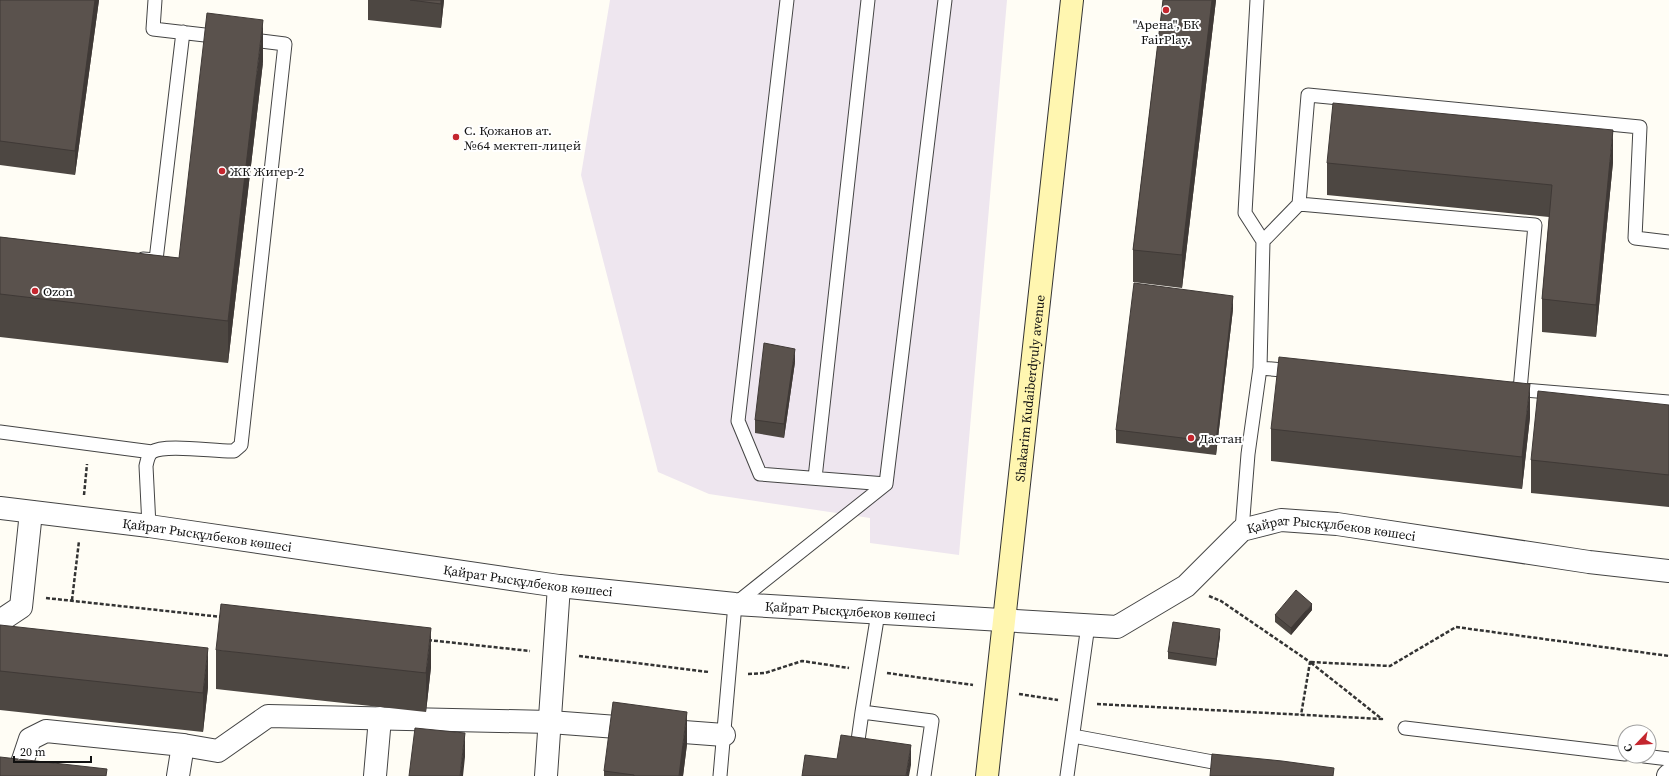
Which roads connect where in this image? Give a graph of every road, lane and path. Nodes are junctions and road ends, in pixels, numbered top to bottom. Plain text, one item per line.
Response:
1 (155, 0) edge
2 (787, 0) edge
3 (868, 0) edge
4 (945, 0) edge
5 (1072, 0) edge
6 (1257, 0) edge
7 (183, 32) junction
8 (1299, 204) junction
9 (1263, 241) junction
10 (1669, 242) edge
11 (133, 258) edge
12 (1260, 368) junction
13 (1307, 372) edge
14 (1504, 389) edge
15 (1520, 390) junction
16 (1669, 402) edge
17 (0, 432) edge
18 (152, 452) junction
19 (815, 478) junction
20 (886, 484) junction
21 (0, 508) edge
22 (31, 512) junction
23 (149, 526) junction
24 (1242, 530) junction
25 (1669, 571) edge
26 (559, 586) junction
27 (1186, 586) junction
28 (22, 596) junction
29 (735, 604) junction
30 (878, 614) junction
31 (230, 618) edge
32 (1004, 619) junction
33 (0, 621) edge
34 (1088, 625) junction
35 (428, 640) edge
36 (554, 654) junction
37 (1669, 656) edge
38 (1310, 662) junction
39 (869, 671) junction
40 (729, 674) junction
41 (996, 691) junction
42 (1077, 703) junction
43 (862, 712) junction
44 (1301, 715) junction
45 (380, 718) junction
46 (550, 722) junction
47 (1405, 728) dead end
48 (724, 735) junction
49 (1073, 736) junction
50 (183, 745) junction
51 (1617, 753) edge
52 (1657, 758) edge
53 (1669, 759) edge
54 (1245, 768) edge
55 (14, 775) edge
56 (178, 776) edge
57 (375, 776) edge
58 (546, 776) edge
59 (720, 776) edge
60 (854, 776) edge
61 (924, 776) edge
62 (987, 776) edge
63 (1067, 776) edge

1 - 7 lane
2 - 19 lane
3 - 19 lane
4 - 20 lane
5 - 32 main road, Shakarim Kudaiberdyuly avenue
6 - 9 lane
7 - 11 lane
7 - 18 lane
8 - 9 lane
8 - 10 lane
8 - 15 lane
9 - 12 lane
12 - 13 lane
12 - 24 lane
14 - 15 lane
15 - 16 lane
17 - 18 lane
18 - 23 lane
19 - 20 lane
20 - 29 lane
21 - 22 street, Қайрат Рысқұлбеков көшесі
22 - 23 street, Қайрат Рысқұлбеков көшесі
22 - 28 street
23 - 26 street, Қайрат Рысқұлбеков көшесі
24 - 25 street, Қайрат Рысқұлбеков көшесі
24 - 27 street, Қайрат Рысқұлбеков көшесі
26 - 29 street, Қайрат Рысқұлбеков көшесі
26 - 36 street
27 - 34 street, Қайрат Рысқұлбеков көшесі
27 - 38 path
28 - 31 path
28 - 33 street
29 - 30 street, Қайрат Рысқұлбеков көшесі
29 - 40 lane
30 - 32 street, Қайрат Рысқұлбеков көшесі
30 - 39 lane
32 - 34 street, Қайрат Рысқұлбеков көшесі
32 - 41 main road, Shakarim Kudaiberdyuly avenue
34 - 42 lane
35 - 36 path
36 - 40 path
36 - 46 street
37 - 38 path
38 - 44 path
38 - 44 path
39 - 40 path
39 - 41 path
39 - 43 lane
40 - 48 lane
41 - 42 path
41 - 62 main road, Shakarim Kudaiberdyuly avenue
42 - 44 path
42 - 49 lane
43 - 60 lane
43 - 61 lane
45 - 46 street
45 - 50 street
45 - 57 street
46 - 48 street
46 - 58 street
47 - 51 lane
48 - 59 lane
49 - 54 lane
49 - 63 lane
50 - 55 street
50 - 56 street
52 - 53 lane

